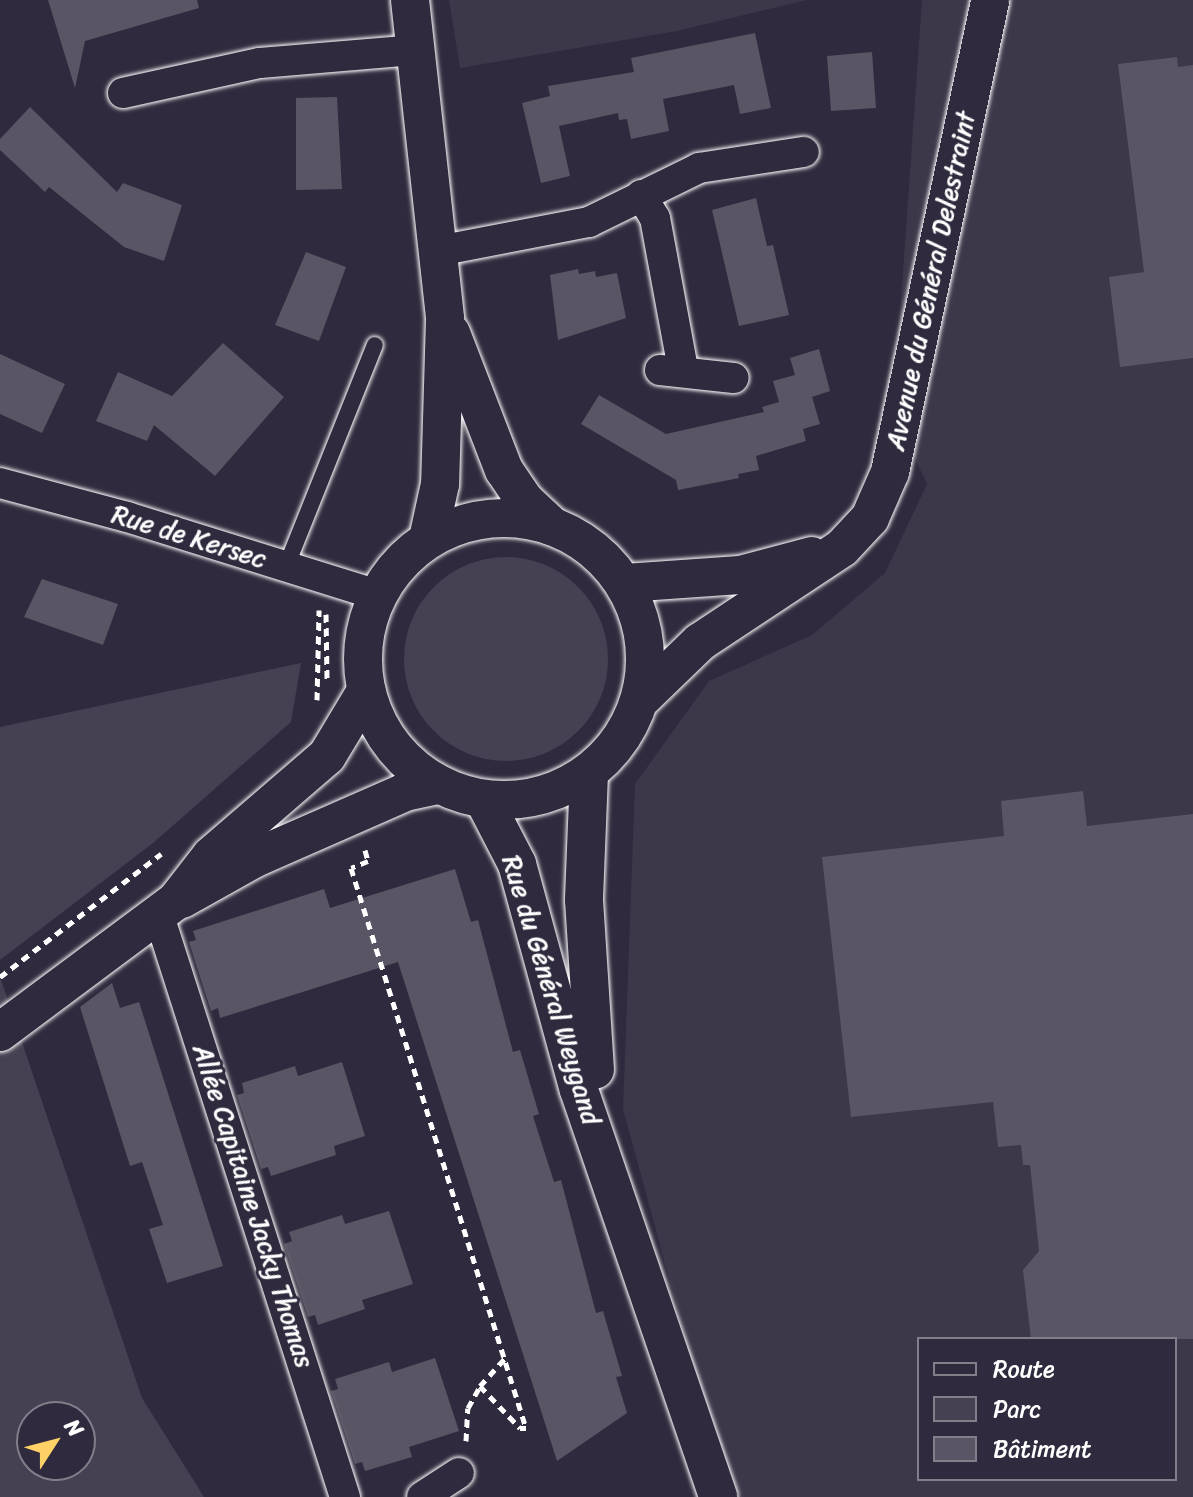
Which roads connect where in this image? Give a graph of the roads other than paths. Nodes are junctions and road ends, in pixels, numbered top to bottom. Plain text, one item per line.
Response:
1 (410, 0) edge
2 (990, 0) edge
3 (416, 50) junction
4 (123, 93) dead end
5 (804, 152) dead end
6 (641, 195) junction
7 (438, 251) junction
8 (445, 319) junction
9 (375, 345) dead end
10 (734, 378) dead end
11 (0, 483) edge
12 (552, 526) junction
13 (428, 539) junction
14 (842, 548) junction
15 (286, 567) junction
16 (625, 583) junction
17 (378, 595) junction
18 (366, 691) junction
19 (641, 699) junction
20 (589, 774) junction
21 (439, 785) junction
22 (484, 800) junction
23 (168, 909) junction
24 (0, 1032) edge
25 (611, 1184) junction
26 (459, 1473) road end
27 (345, 1497) edge
28 (422, 1497) edge
29 (718, 1497) edge

1 - 3 street
2 - 14 street, Avenue du Général Delestraint
3 - 4 street
3 - 7 street
5 - 6 street
6 - 7 street
6 - 10 street
7 - 8 street
8 - 12 street
8 - 13 street
9 - 15 lane
11 - 15 street, Rue de Kersec
12 - 13 street
12 - 16 street
13 - 17 street
14 - 16 street
14 - 19 street, Avenue du Général Delestraint
15 - 17 street, Rue de Kersec
16 - 19 street
17 - 18 street
18 - 21 street
18 - 23 street
19 - 20 street
20 - 22 street
20 - 25 street, Rue du Général Weygand
21 - 22 street
21 - 23 street
22 - 25 street, Rue du Général Weygand
23 - 24 street
23 - 27 street, Allée Capitaine Jacky Thomas
25 - 29 street, Rue du Général Weygand
26 - 28 street

